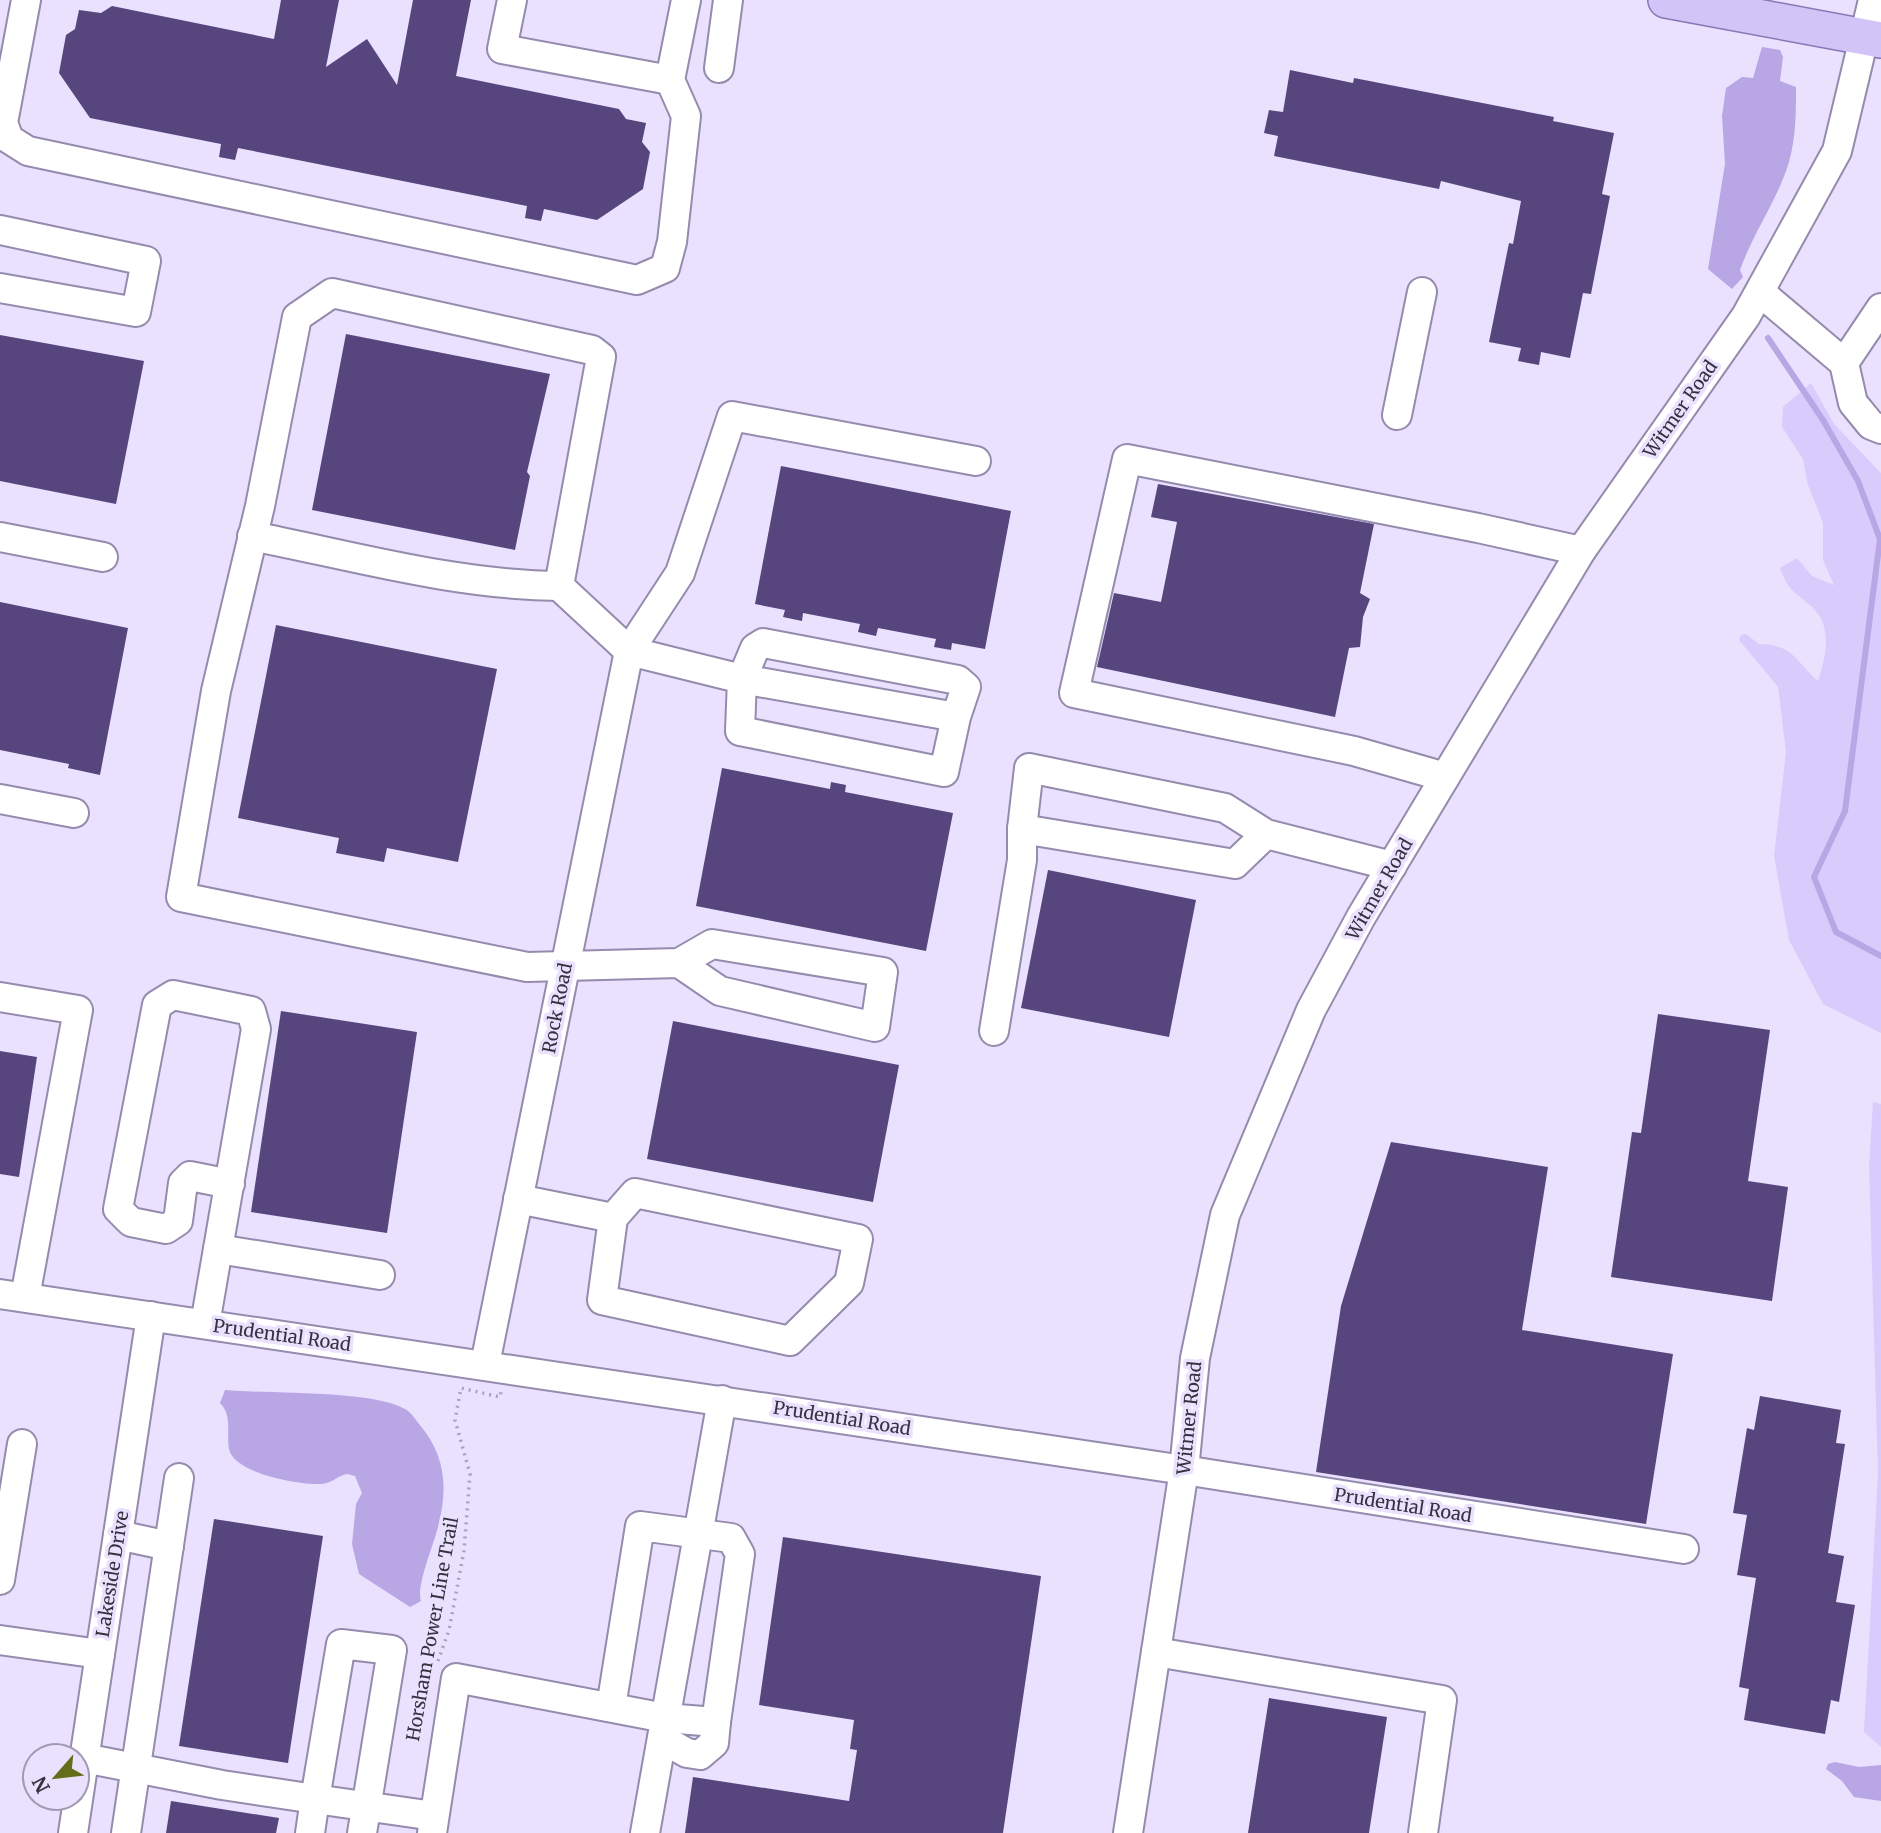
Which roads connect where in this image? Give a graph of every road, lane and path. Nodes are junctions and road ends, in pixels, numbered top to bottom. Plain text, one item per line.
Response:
1 (26, 0) edge
2 (512, 0) edge
3 (686, 0) edge
4 (728, 0) edge
5 (1665, 0) edge
6 (1873, 0) edge
7 (1873, 39) edge
8 (719, 68) dead end
9 (670, 80) junction
10 (0, 230) edge
11 (0, 288) edge
12 (1422, 292) dead end
13 (1760, 292) junction
14 (1881, 308) edge
15 (1843, 363) junction
16 (1397, 415) dead end
17 (1881, 429) edge
18 (975, 461) dead end
19 (253, 536) junction
20 (0, 537) edge
21 (1581, 551) junction
22 (103, 557) dead end
23 (558, 586) junction
24 (629, 651) junction
25 (742, 679) junction
26 (956, 717) junction
27 (1445, 777) junction
28 (0, 799) edge
29 (74, 813) dead end
30 (1022, 829) junction
31 (1266, 834) junction
32 (1392, 866) junction
33 (679, 963) junction
34 (565, 964) junction
35 (0, 997) edge
36 (994, 1031) dead end
37 (230, 1184) junction
38 (518, 1199) junction
39 (613, 1218) junction
40 (218, 1249) junction
41 (380, 1275) dead end
42 (12, 1296) edge
43 (151, 1316) junction
44 (205, 1324) junction
45 (485, 1364) junction
46 (500, 1397) dead end
47 (722, 1400) junction
48 (22, 1444) dead end
49 (1184, 1470) junction
50 (179, 1478) dead end
51 (118, 1535) junction
52 (697, 1536) junction
53 (169, 1546) junction
54 (1684, 1549) dead end
55 (0, 1580) edge
56 (0, 1640) edge
57 (1156, 1652) junction
58 (100, 1654) junction
59 (438, 1662) dead end
60 (611, 1707) junction
61 (663, 1728) junction
62 (86, 1742) edge
63 (91, 1759) edge
64 (135, 1768) junction
65 (315, 1799) junction
66 (76, 1812) edge
67 (365, 1820) edge
68 (433, 1824) edge
69 (73, 1833) edge
70 (126, 1833) edge
71 (310, 1833) edge
72 (645, 1833) edge
73 (1128, 1833) edge
74 (1423, 1833) edge

1 - 9 street
2 - 9 street
3 - 9 street
4 - 8 street
5 - 7 main road
6 - 7 street, Witmer Road
7 - 13 street, Witmer Road
10 - 11 street
12 - 16 street
13 - 15 street
13 - 21 street, Witmer Road
14 - 15 street
15 - 17 street
18 - 24 street
19 - 23 street
19 - 23 street
19 - 34 street
20 - 22 street
21 - 27 street, Witmer Road
21 - 27 street
23 - 24 street
24 - 25 street
24 - 34 street, Rock Road
25 - 26 street
25 - 26 street
25 - 26 street
27 - 32 street, Witmer Road
28 - 29 street
30 - 31 street
30 - 31 street
30 - 36 street
31 - 32 street
32 - 49 street, Witmer Road
33 - 33 street
33 - 34 street
34 - 38 street, Rock Road
35 - 42 street
37 - 37 street
37 - 40 street
38 - 39 street
38 - 45 street, Rock Road
39 - 39 street
40 - 41 street
40 - 44 street
42 - 43 street, Prudential Road
43 - 44 street, Prudential Road
43 - 51 street, Lakeside Drive
44 - 45 street, Prudential Road
45 - 47 street, Prudential Road
46 - 59 path, Horsham Power Line Trail
47 - 49 street, Prudential Road
47 - 52 street
48 - 55 street
49 - 54 street, Prudential Road
49 - 57 street, Witmer Road
50 - 53 street
51 - 53 street
51 - 58 street, Lakeside Drive
52 - 60 street
52 - 61 street
52 - 61 street
53 - 64 street
56 - 58 street
57 - 73 street, Witmer Road
57 - 74 street
58 - 62 street, Lakeside Drive
60 - 61 street
60 - 68 street
61 - 72 street
63 - 64 street
64 - 65 street
64 - 70 street
65 - 67 street
65 - 67 street
65 - 71 street
66 - 69 street, Lakeside Drive
67 - 68 street

